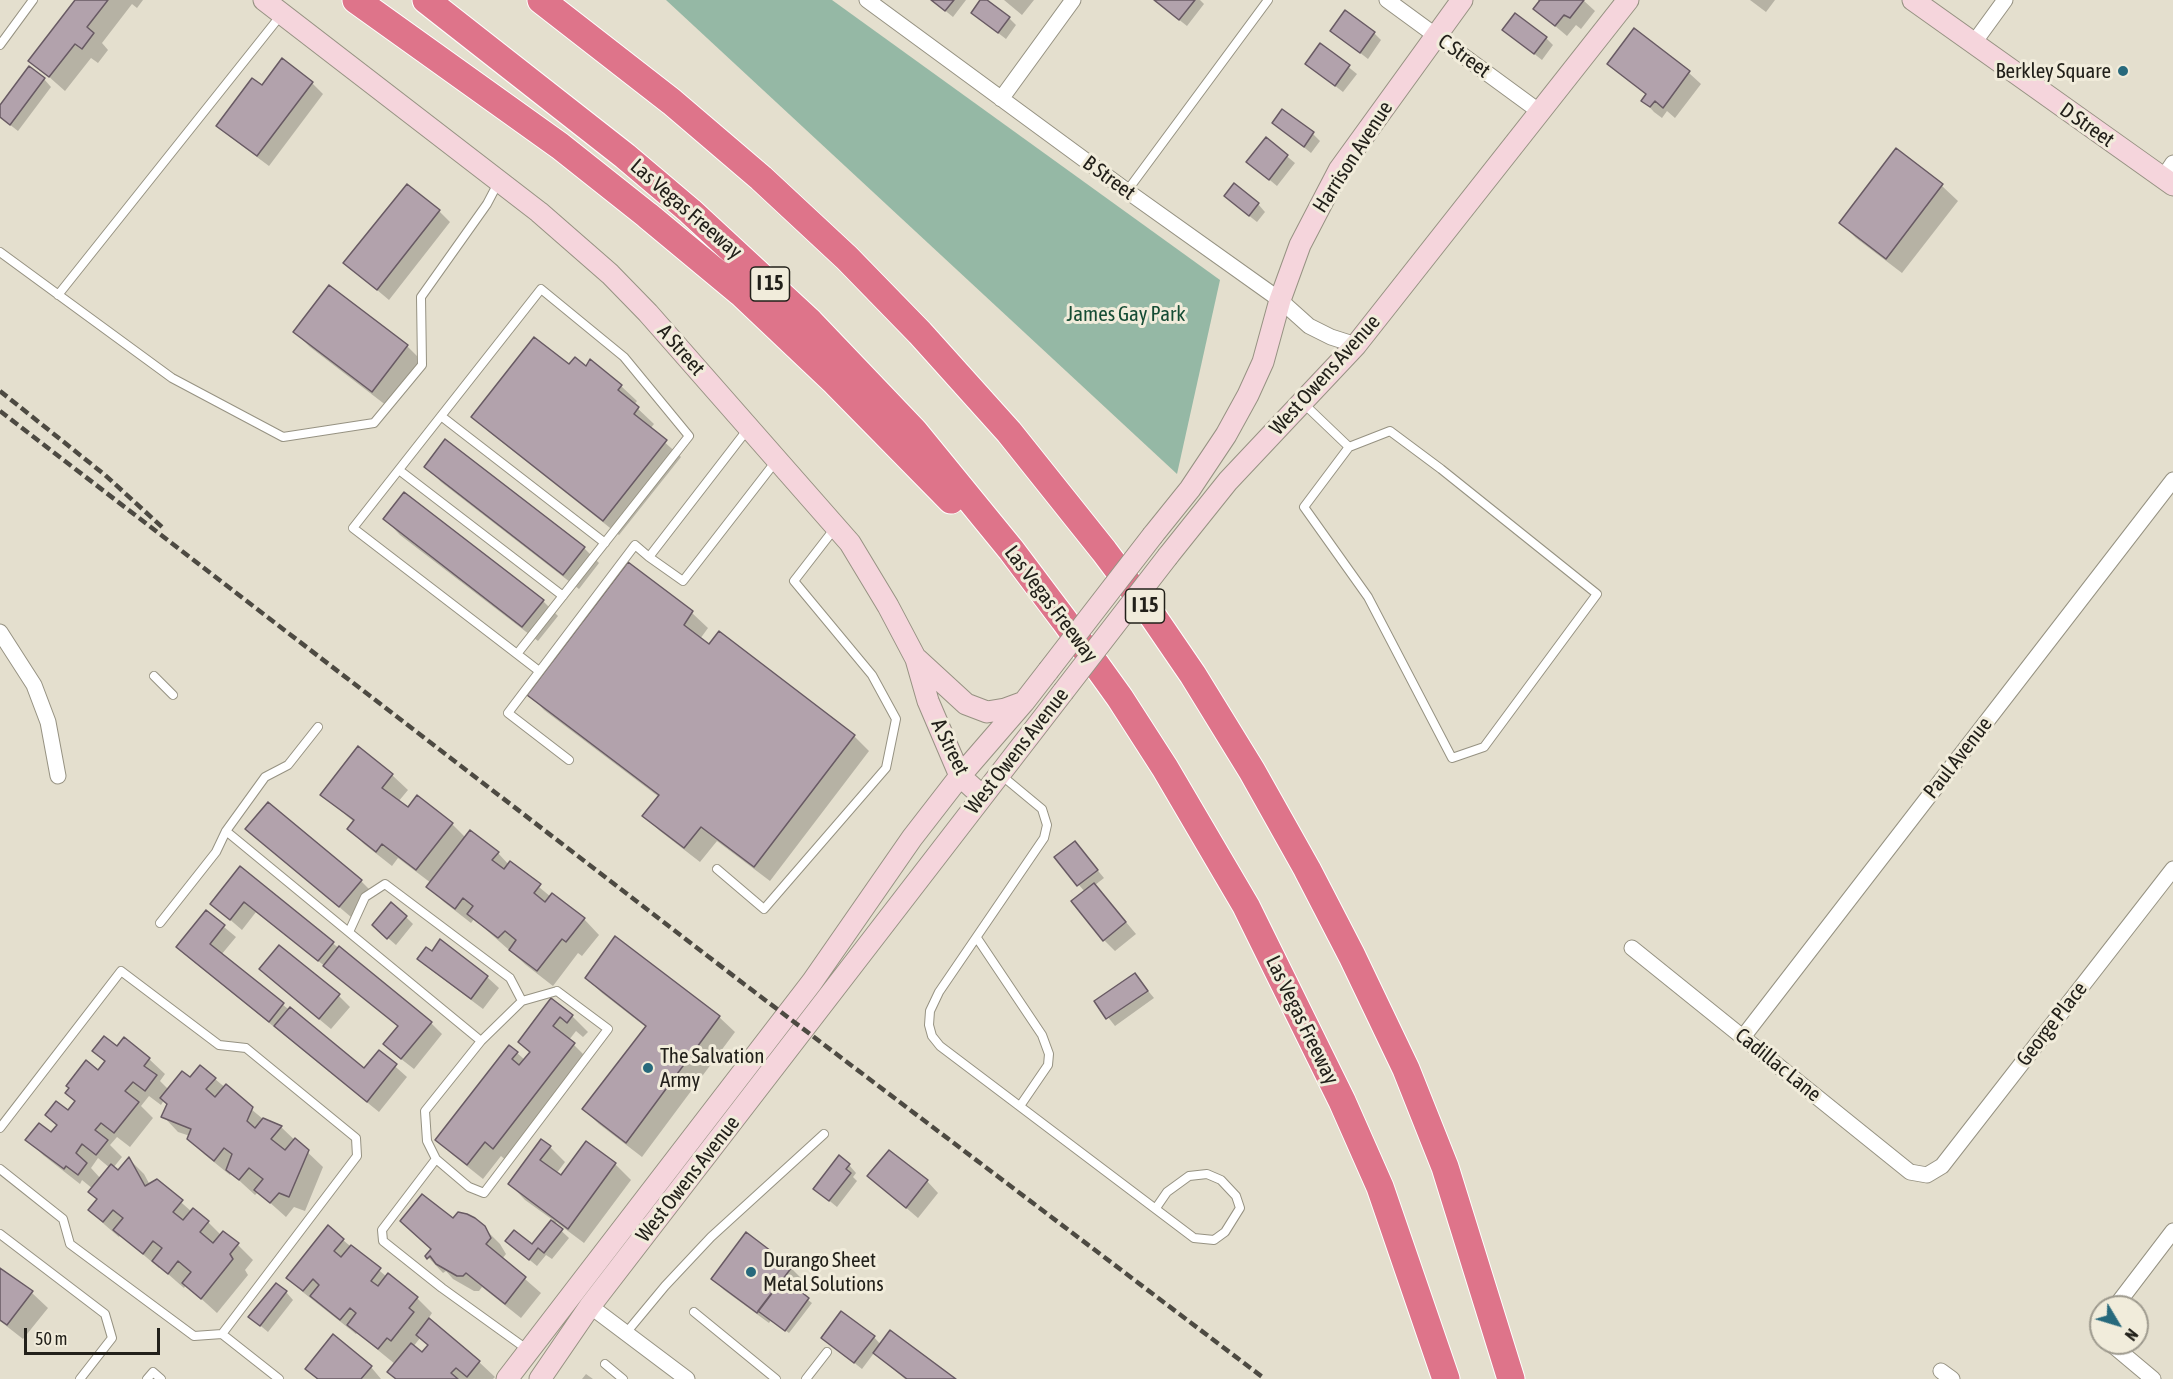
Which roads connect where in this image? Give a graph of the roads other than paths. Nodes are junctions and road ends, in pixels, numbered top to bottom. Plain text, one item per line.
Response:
1 (33, 0) edge
2 (264, 0) edge
3 (356, 0) edge
4 (426, 0) edge
5 (541, 0) edge
6 (867, 0) edge
7 (1074, 0) edge
8 (1268, 0) edge
9 (1387, 0) edge
10 (1462, 0) edge
11 (1628, 0) edge
12 (1914, 0) edge
13 (2005, 0) edge
14 (884, 5) edge
15 (282, 14) junction
16 (1436, 36) junction
17 (1973, 44) junction
18 (0, 45) edge
19 (1001, 99) junction
20 (1540, 112) junction
21 (2170, 176) edge
22 (499, 181) junction
23 (1127, 191) junction
24 (0, 252) edge
25 (58, 295) junction
26 (1280, 300) junction
27 (1356, 345) junction
28 (1263, 362) joint
29 (1302, 402) junction
30 (441, 416) junction
31 (749, 427) junction
32 (1348, 447) junction
33 (777, 459) junction
34 (399, 470) junction
35 (2173, 480) edge
36 (836, 527) junction
37 (605, 543) junction
38 (649, 557) junction
39 (563, 596) junction
40 (1064, 620) junction
41 (0, 632) edge
42 (517, 654) junction
43 (916, 659) junction
44 (539, 671) junction
45 (154, 676) dead end
46 (173, 695) dead end
47 (1024, 702) junction
48 (318, 727) dead end
49 (568, 759) dead end
50 (1000, 774) junction
51 (58, 776) dead end
52 (960, 776) junction
53 (982, 796) junction
54 (225, 831) junction
55 (717, 869) dead end
56 (2173, 869) edge
57 (160, 923) dead end
58 (349, 932) junction
59 (977, 938) junction
60 (1632, 948) dead end
61 (522, 1001) junction
62 (1743, 1037) junction
63 (481, 1041) junction
64 (1020, 1106) junction
65 (0, 1128) edge
66 (824, 1134) dead end
67 (436, 1159) junction
68 (0, 1169) edge
69 (1927, 1175) joint
70 (1156, 1208) junction
71 (2173, 1230) edge
72 (0, 1234) edge
73 (2124, 1295) edge
74 (590, 1306) junction
75 (694, 1312) dead end
76 (626, 1332) junction
77 (222, 1334) junction
78 (529, 1351) junction
79 (827, 1352) dead end
80 (2124, 1355) edge
81 (605, 1364) dead end
82 (682, 1378) edge
83 (80, 1379) edge
84 (147, 1379) edge
85 (161, 1379) edge
86 (279, 1379) edge
87 (507, 1379) edge
88 (540, 1379) edge
89 (623, 1379) edge
90 (776, 1379) edge
91 (806, 1379) edge
92 (1446, 1379) edge
93 (1511, 1379) edge
94 (2153, 1379) edge

1 - 18 lane
2 - 15 main road, A Street
3 - 40 highway
4 - 40 highway, Las Vegas Freeway / I 15
5 - 93 highway, I 15
6 - 14 street, B Street
7 - 19 street
8 - 23 lane
9 - 16 street, C Street
10 - 16 main road, Harrison Avenue
11 - 20 main road, West Owens Avenue
12 - 17 main road, D Street
13 - 17 street
14 - 19 street, B Street
15 - 22 main road, A Street
15 - 25 lane
16 - 20 street, C Street
16 - 26 main road, Harrison Avenue
17 - 21 main road, D Street
19 - 23 street, B Street
20 - 27 main road, West Owens Avenue
22 - 25 lane
22 - 31 main road, A Street
23 - 26 street, B Street
24 - 25 lane
26 - 27 street, B Street
26 - 28 main road, Harrison Avenue
27 - 29 main road, West Owens Avenue
28 - 47 main road, West Owens Avenue, bridge
29 - 32 lane
29 - 50 main road, West Owens Avenue, bridge
30 - 34 lane
30 - 37 lane
30 - 37 lane
31 - 33 main road, A Street
31 - 38 lane
32 - 32 lane
33 - 36 main road, A Street
33 - 38 lane
34 - 39 lane
34 - 42 lane
35 - 62 street, Paul Avenue
36 - 43 main road, A Street
36 - 55 lane
37 - 39 lane
38 - 44 lane
39 - 42 lane
40 - 92 highway, Las Vegas Freeway / I 15
41 - 51 street
42 - 44 lane
43 - 47 main road
43 - 52 main road, A Street
44 - 49 lane
45 - 46 lane
47 - 52 main road, West Owens Avenue
48 - 54 lane
50 - 53 main road, West Owens Avenue
50 - 59 lane
52 - 53 main road, A Street
52 - 78 main road, West Owens Avenue
53 - 74 main road, West Owens Avenue
54 - 57 lane
54 - 58 lane
56 - 69 street, George Place
58 - 61 lane
58 - 63 lane
59 - 64 lane
59 - 64 lane
60 - 62 street, Cadillac Lane
61 - 63 lane
61 - 67 lane
62 - 69 street, Cadillac Lane
63 - 67 lane
64 - 70 lane
65 - 77 lane
66 - 76 lane
67 - 78 lane
68 - 77 lane
70 - 70 lane
71 - 73 street
72 - 83 lane
74 - 76 street
74 - 88 main road, West Owens Avenue
75 - 90 lane
76 - 82 street
77 - 86 lane
78 - 87 main road, West Owens Avenue
79 - 91 lane
80 - 94 street
81 - 89 lane
84 - 85 lane

